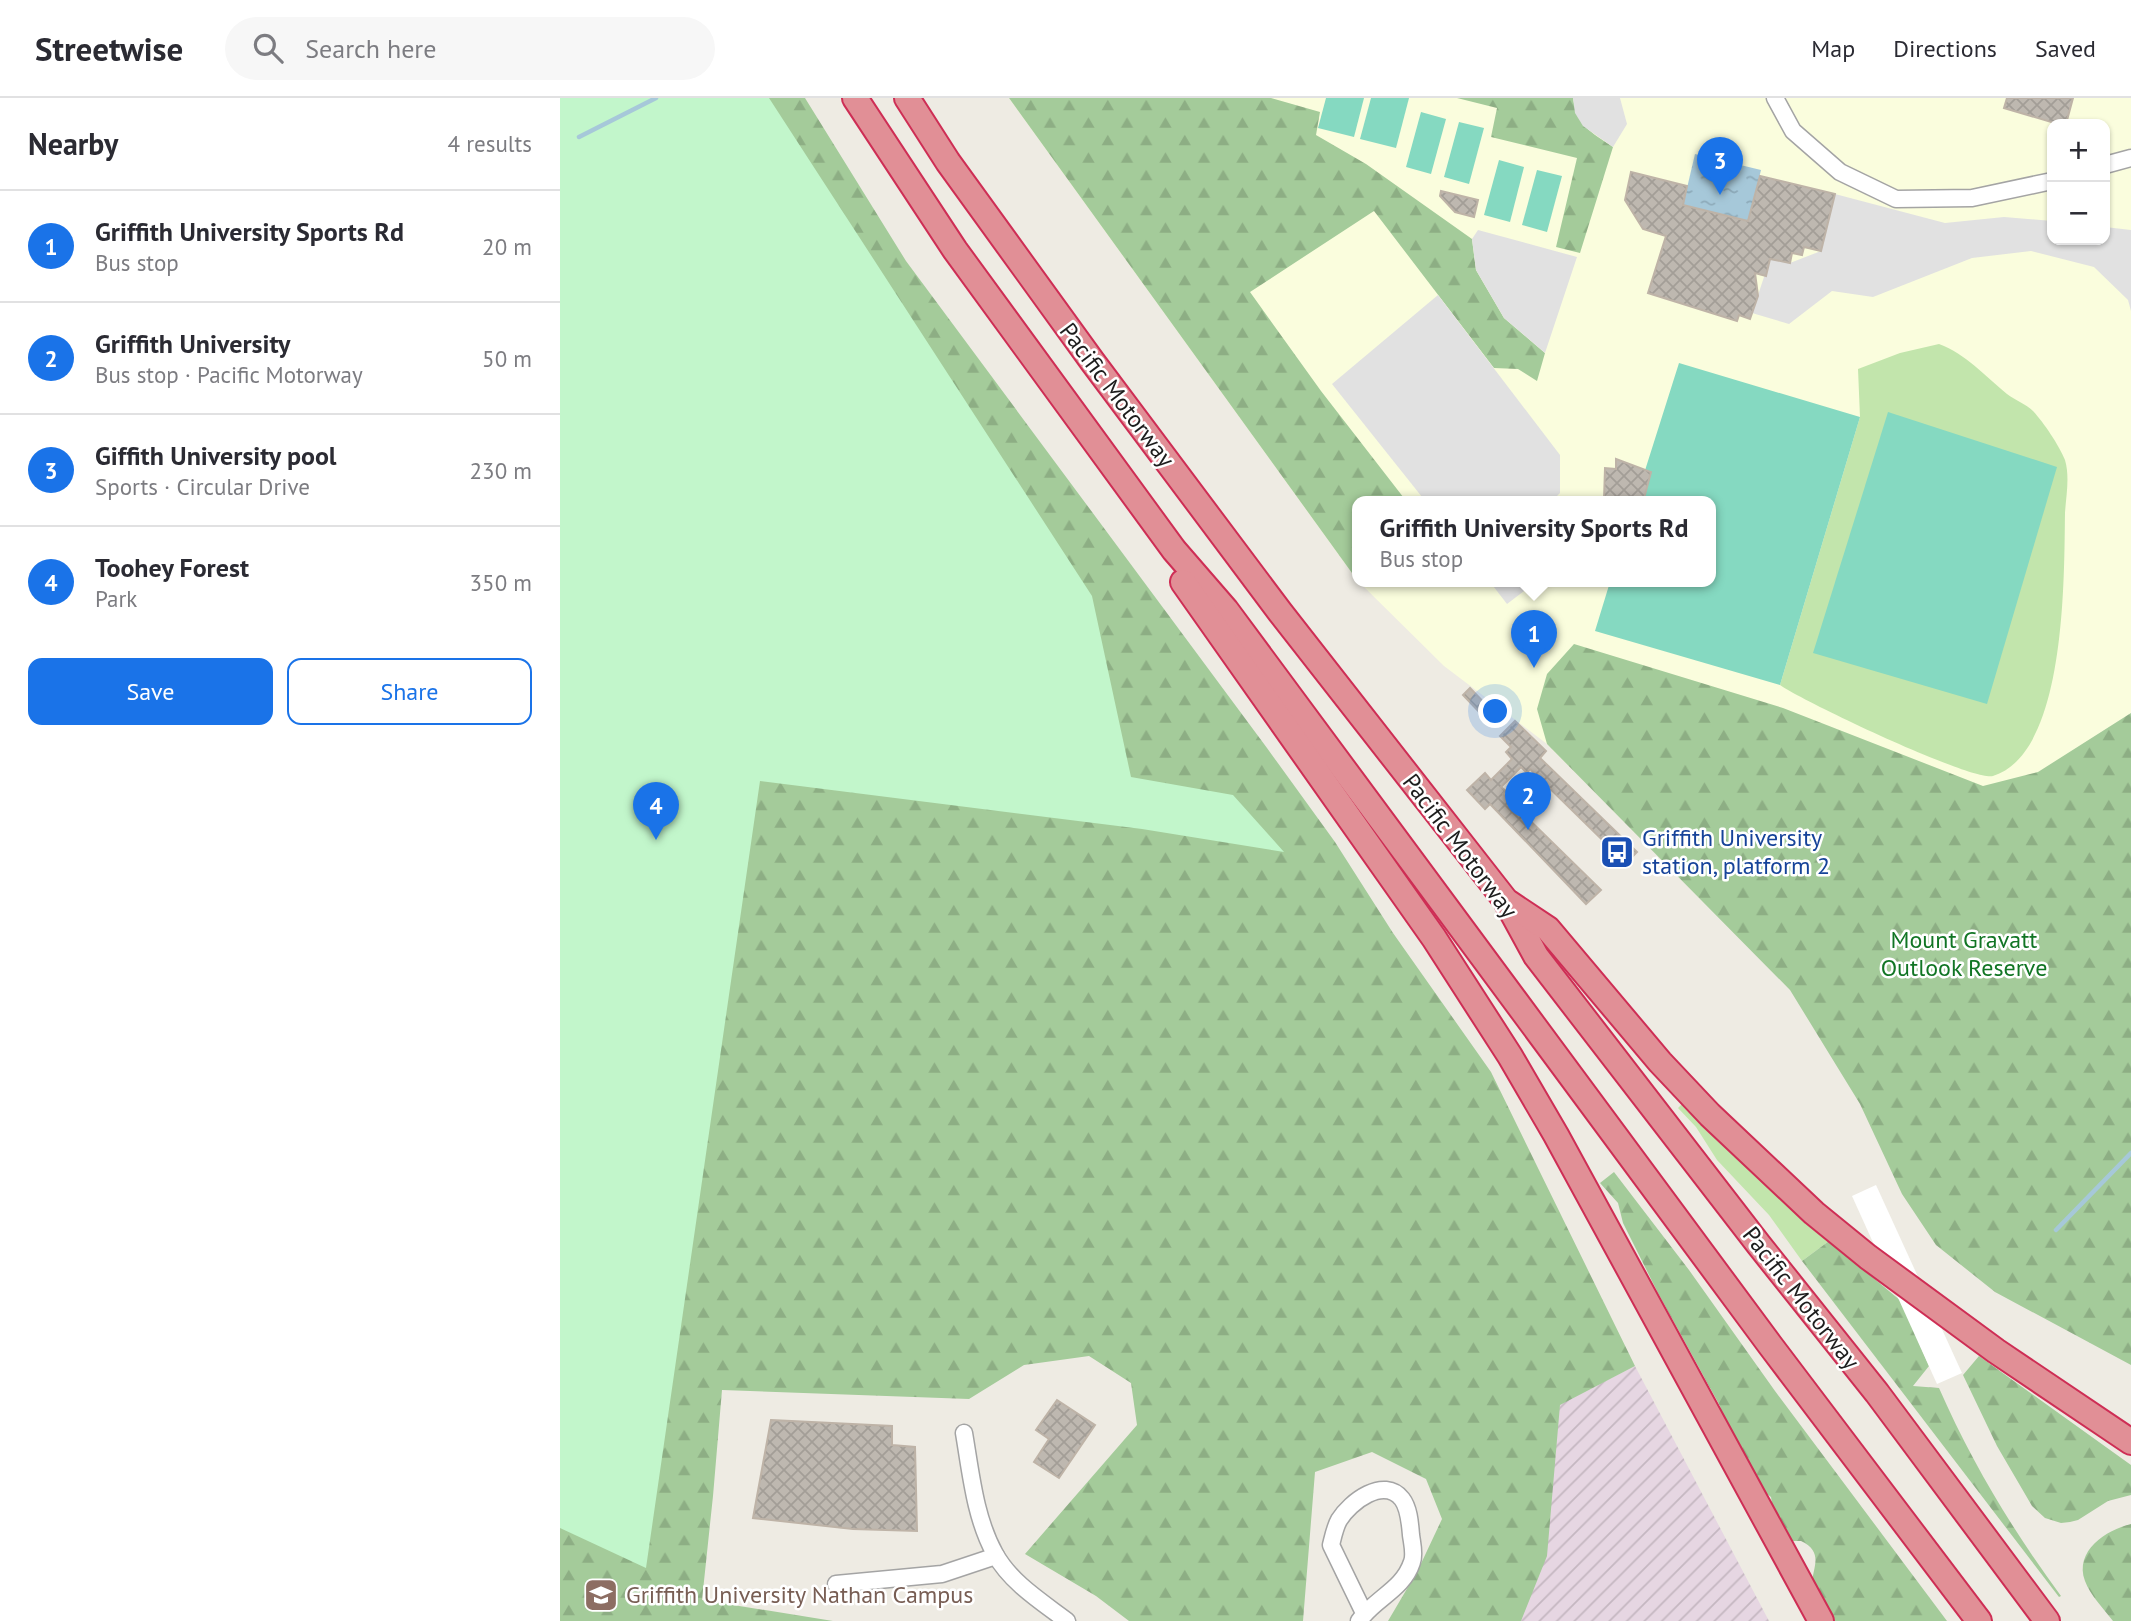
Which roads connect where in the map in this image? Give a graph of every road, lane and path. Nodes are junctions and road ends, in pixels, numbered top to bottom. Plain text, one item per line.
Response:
1 (855, 98) edge
2 (907, 98) edge
3 (1775, 98) edge
4 (2131, 158) edge
5 (2110, 163) edge
6 (2047, 182) edge
7 (1174, 550) junction
8 (1506, 901) junction
9 (964, 1433) dead end
10 (2131, 1441) edge
11 (996, 1556) junction
12 (836, 1584) dead end
13 (1362, 1617) edge
14 (1067, 1621) edge
15 (1821, 1621) edge
16 (1979, 1621) edge
17 (2047, 1621) edge

1 - 7 highway, Pacific Motorway
2 - 8 highway, Pacific Motorway
3 - 6 street
4 - 5 street
7 - 15 highway
7 - 16 highway, Pacific Motorway
8 - 10 highway
8 - 17 highway, Pacific Motorway
9 - 11 street
11 - 12 street
11 - 14 street
13 - 13 street

